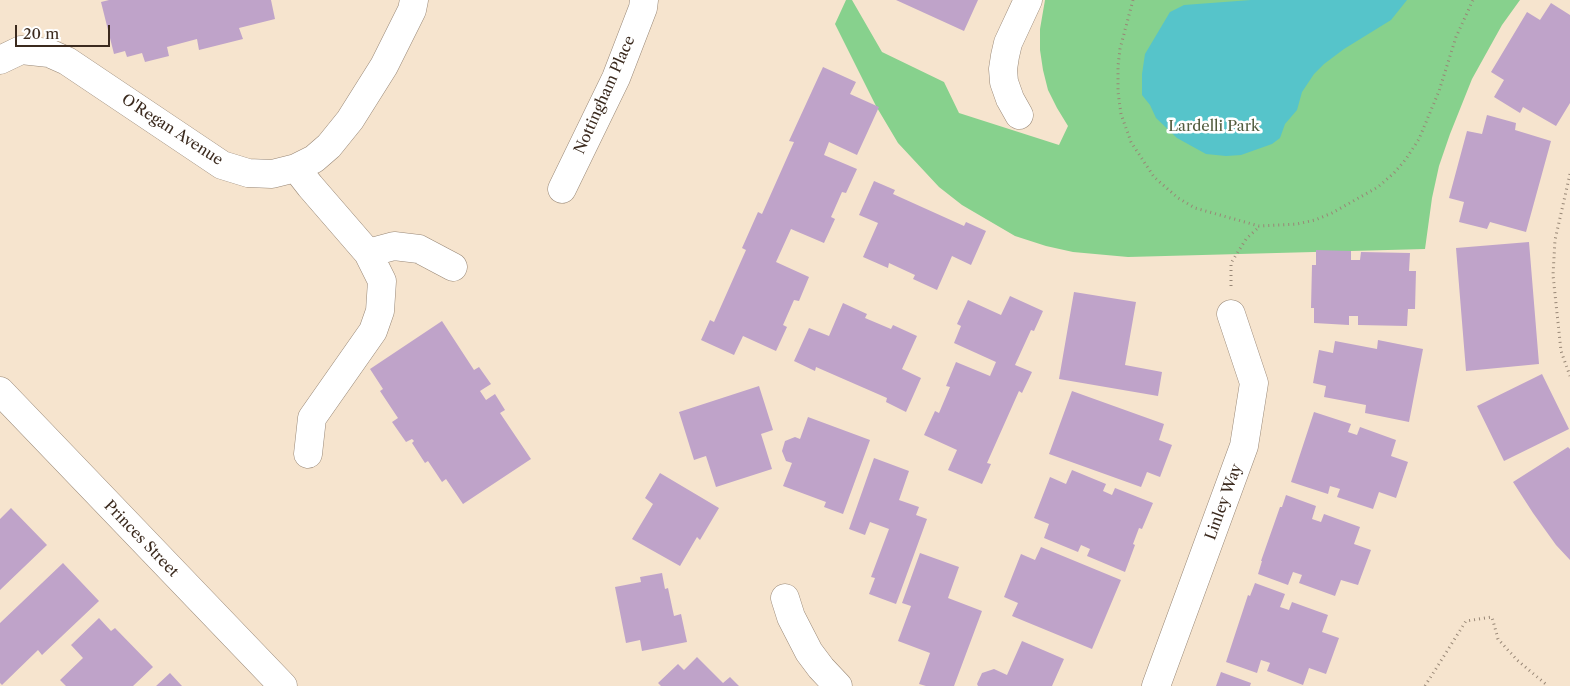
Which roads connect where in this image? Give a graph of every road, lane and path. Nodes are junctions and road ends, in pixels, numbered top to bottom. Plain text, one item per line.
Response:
1 (414, 0) edge
2 (644, 0) edge
3 (1028, 0) edge
4 (1133, 0) edge
5 (1473, 0) edge
6 (0, 60) edge
7 (1020, 115) dead end
8 (296, 168) junction
9 (1570, 174) edge
10 (562, 189) dead end
11 (1259, 226) junction
12 (368, 253) junction
13 (453, 268) dead end
14 (1231, 314) joint
15 (1570, 376) edge
16 (0, 391) edge
17 (308, 454) dead end
18 (785, 598) dead end
19 (283, 686) edge
20 (838, 686) edge
21 (1156, 686) edge
22 (1425, 686) edge
23 (1548, 686) edge

1 - 8 street, O'Regan Avenue
2 - 10 street, Nottingham Place
3 - 7 street
4 - 11 path
5 - 11 path
6 - 8 street, O'Regan Avenue
8 - 12 street
9 - 15 path
11 - 14 path
12 - 13 street
12 - 17 street
14 - 21 street, Linley Way
16 - 19 street, Princes Street
18 - 20 street
22 - 23 path

